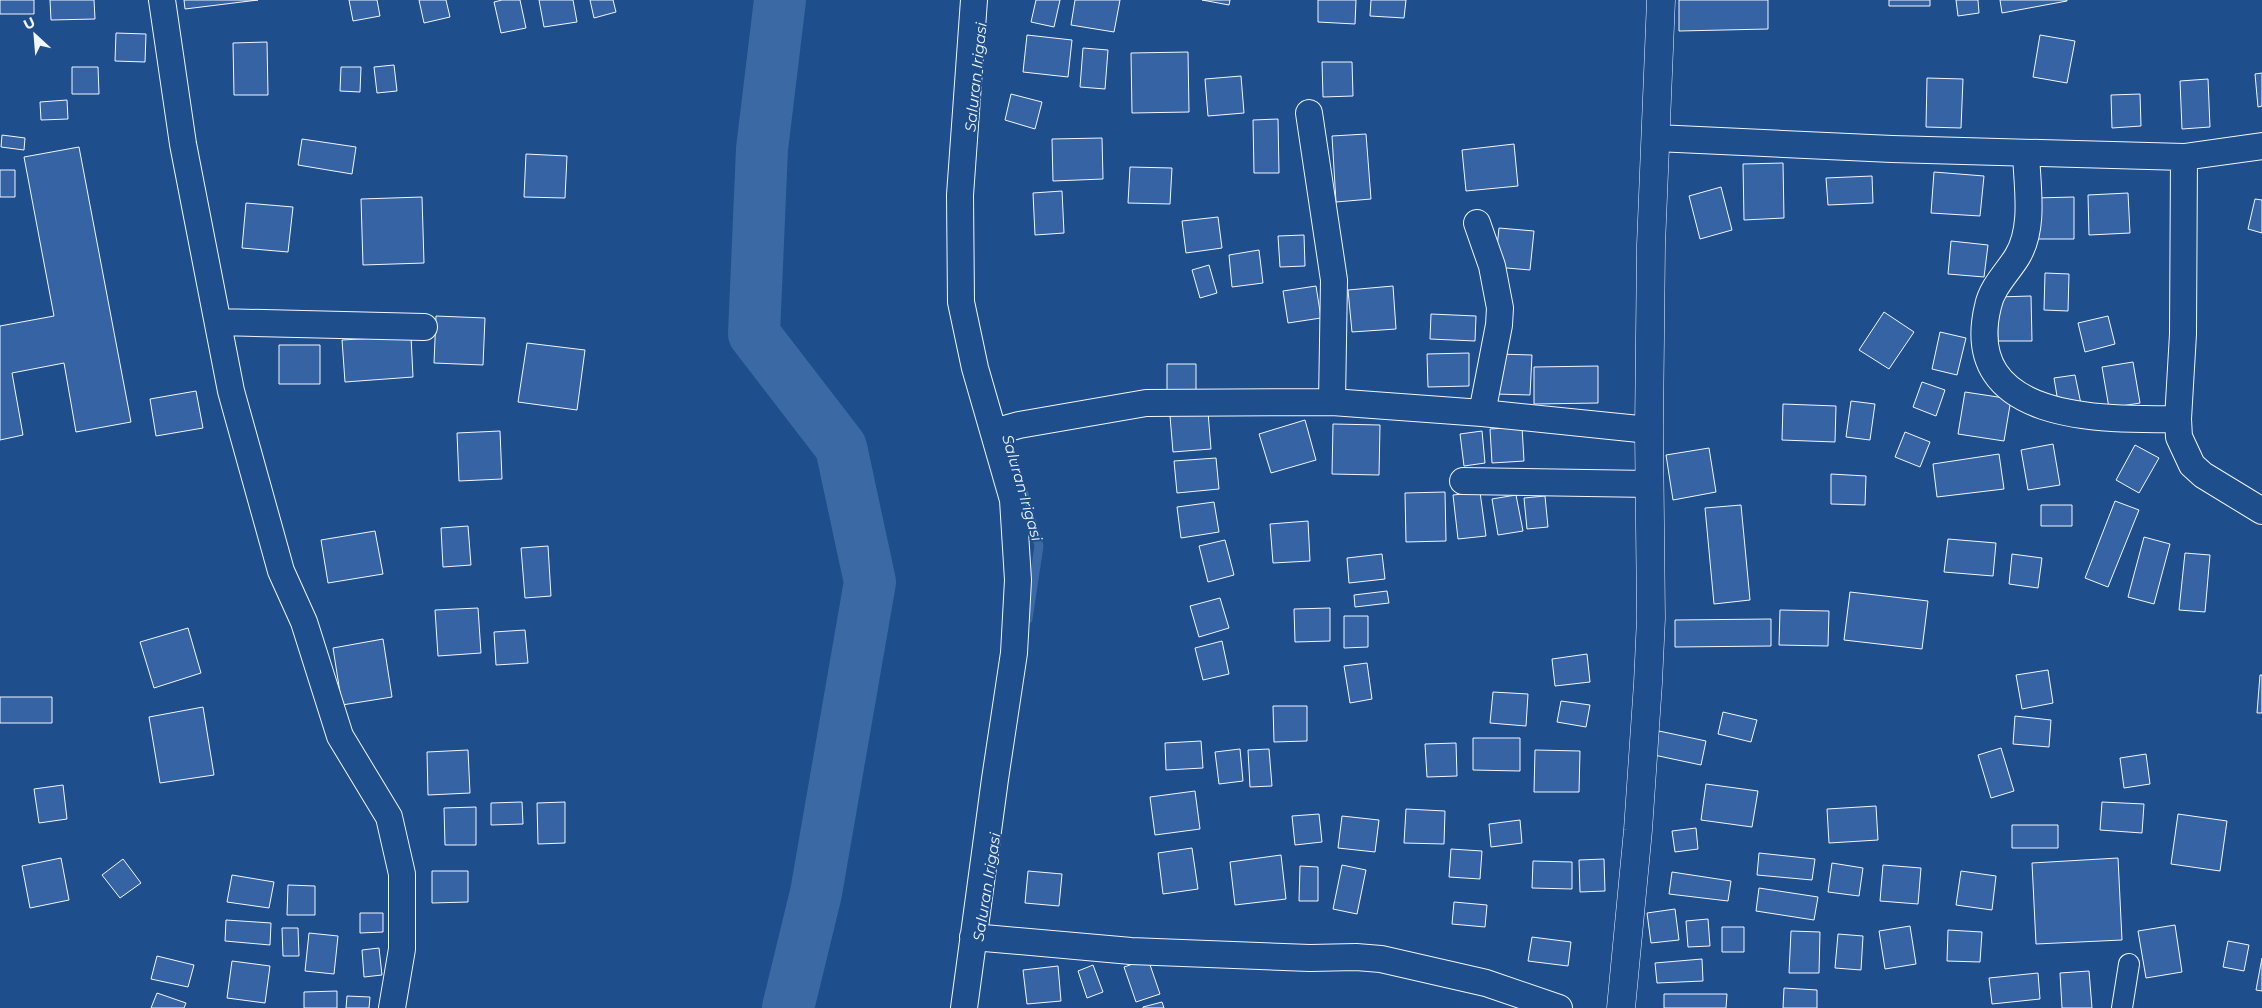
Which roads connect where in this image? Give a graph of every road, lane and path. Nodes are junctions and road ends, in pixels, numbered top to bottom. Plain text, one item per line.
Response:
1 (162, 0) edge
2 (974, 0) edge
3 (1661, 0) edge
4 (1309, 113) dead end
5 (1656, 138) junction
6 (2262, 146) edge
7 (2026, 153) junction
8 (2184, 157) junction
9 (1477, 223) dead end
10 (218, 322) junction
11 (424, 327) dead end
12 (1332, 402) junction
13 (1482, 413) junction
14 (2178, 419) junction
15 (1005, 429) junction
16 (1649, 430) junction
17 (1463, 481) dead end
18 (1650, 484) junction
19 (2262, 511) edge
20 (975, 937) junction
21 (2129, 964) dead end
22 (392, 1008) edge
23 (964, 1008) edge
24 (1560, 1008) edge
25 (1621, 1008) edge
26 (2122, 1008) edge

1 - 10 street
2 - 15 street
3 - 5 street
4 - 12 street
5 - 7 street
5 - 16 street
6 - 8 street
7 - 8 street
7 - 14 street
8 - 14 street
9 - 13 street
10 - 11 street
10 - 22 street
12 - 13 street
12 - 15 street
13 - 16 street
14 - 19 street
15 - 20 street
16 - 18 street
17 - 18 street
18 - 25 street
20 - 23 street
20 - 24 street
21 - 26 street

